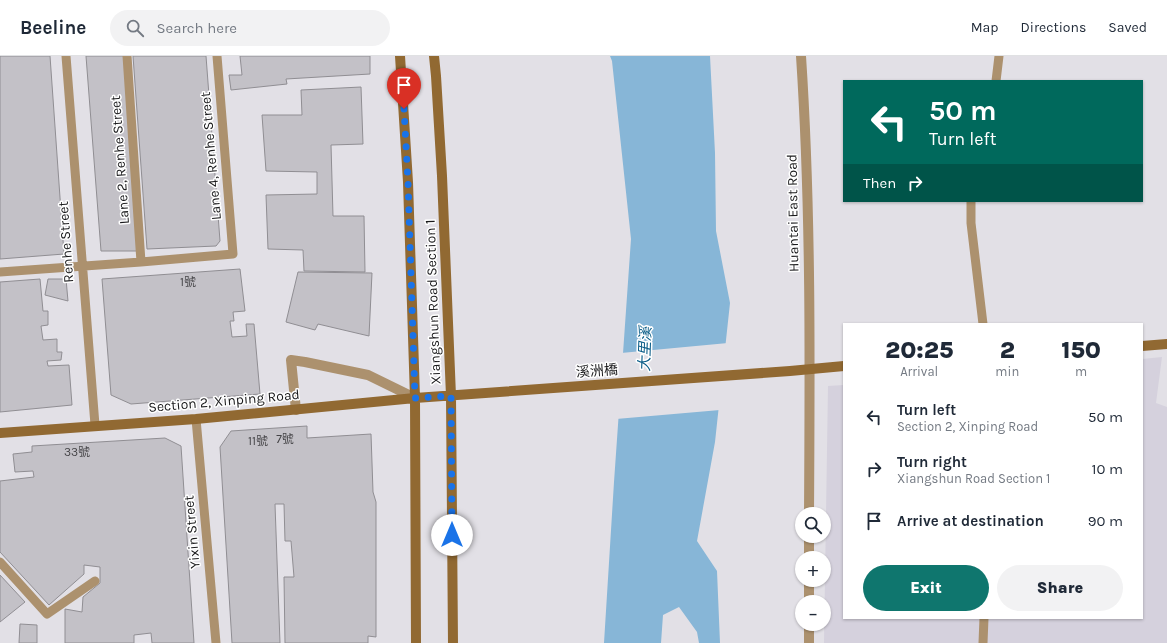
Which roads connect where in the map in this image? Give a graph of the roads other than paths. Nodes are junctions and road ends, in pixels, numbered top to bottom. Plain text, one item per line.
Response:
1 (66, 56) edge
2 (127, 56) edge
3 (216, 56) edge
4 (400, 56) edge
5 (434, 56) edge
6 (801, 56) edge
7 (999, 56) edge
8 (996, 80) edge
9 (971, 202) edge
10 (141, 262) junction
11 (82, 267) junction
12 (0, 272) edge
13 (984, 323) edge
14 (1167, 344) edge
15 (1143, 346) edge
16 (843, 366) edge
17 (810, 369) junction
18 (451, 396) junction
19 (415, 398) junction
20 (296, 410) junction
21 (196, 419) junction
22 (95, 425) junction
23 (0, 432) edge
24 (809, 507) edge
25 (0, 562) edge
26 (95, 581) dead end
27 (984, 619) edge
28 (809, 631) edge
29 (216, 643) edge
30 (416, 643) edge
31 (452, 643) edge
32 (809, 643) edge
33 (983, 643) edge

1 - 11 lane, Renhe Street
2 - 10 lane, Lane 2, Renhe Street
3 - 10 lane, Lane 4, Renhe Street
4 - 19 street, Xiangshun Road Section 1
5 - 18 street, Xiangshun Road Section 1
6 - 17 street, Huantai East Road
7 - 8 lane
9 - 13 lane
10 - 11 lane
11 - 12 lane
11 - 22 lane, Renhe Street
14 - 15 street
16 - 17 street, 溪洲橋
17 - 18 street, 溪洲橋
17 - 24 street, Huantai East Road
18 - 19 street, Section 2, Xinping Road
18 - 31 street, Xiangshun Road Section 1
19 - 20 street, Section 2, Xinping Road
19 - 20 street
19 - 30 street, Xiangshun Road Section 1
20 - 21 street, Section 2, Xinping Road
21 - 22 street, Section 2, Xinping Road
21 - 29 lane, Yixin Street
22 - 23 street, Section 2, Xinping Road
25 - 26 lane
27 - 33 lane
28 - 32 street

